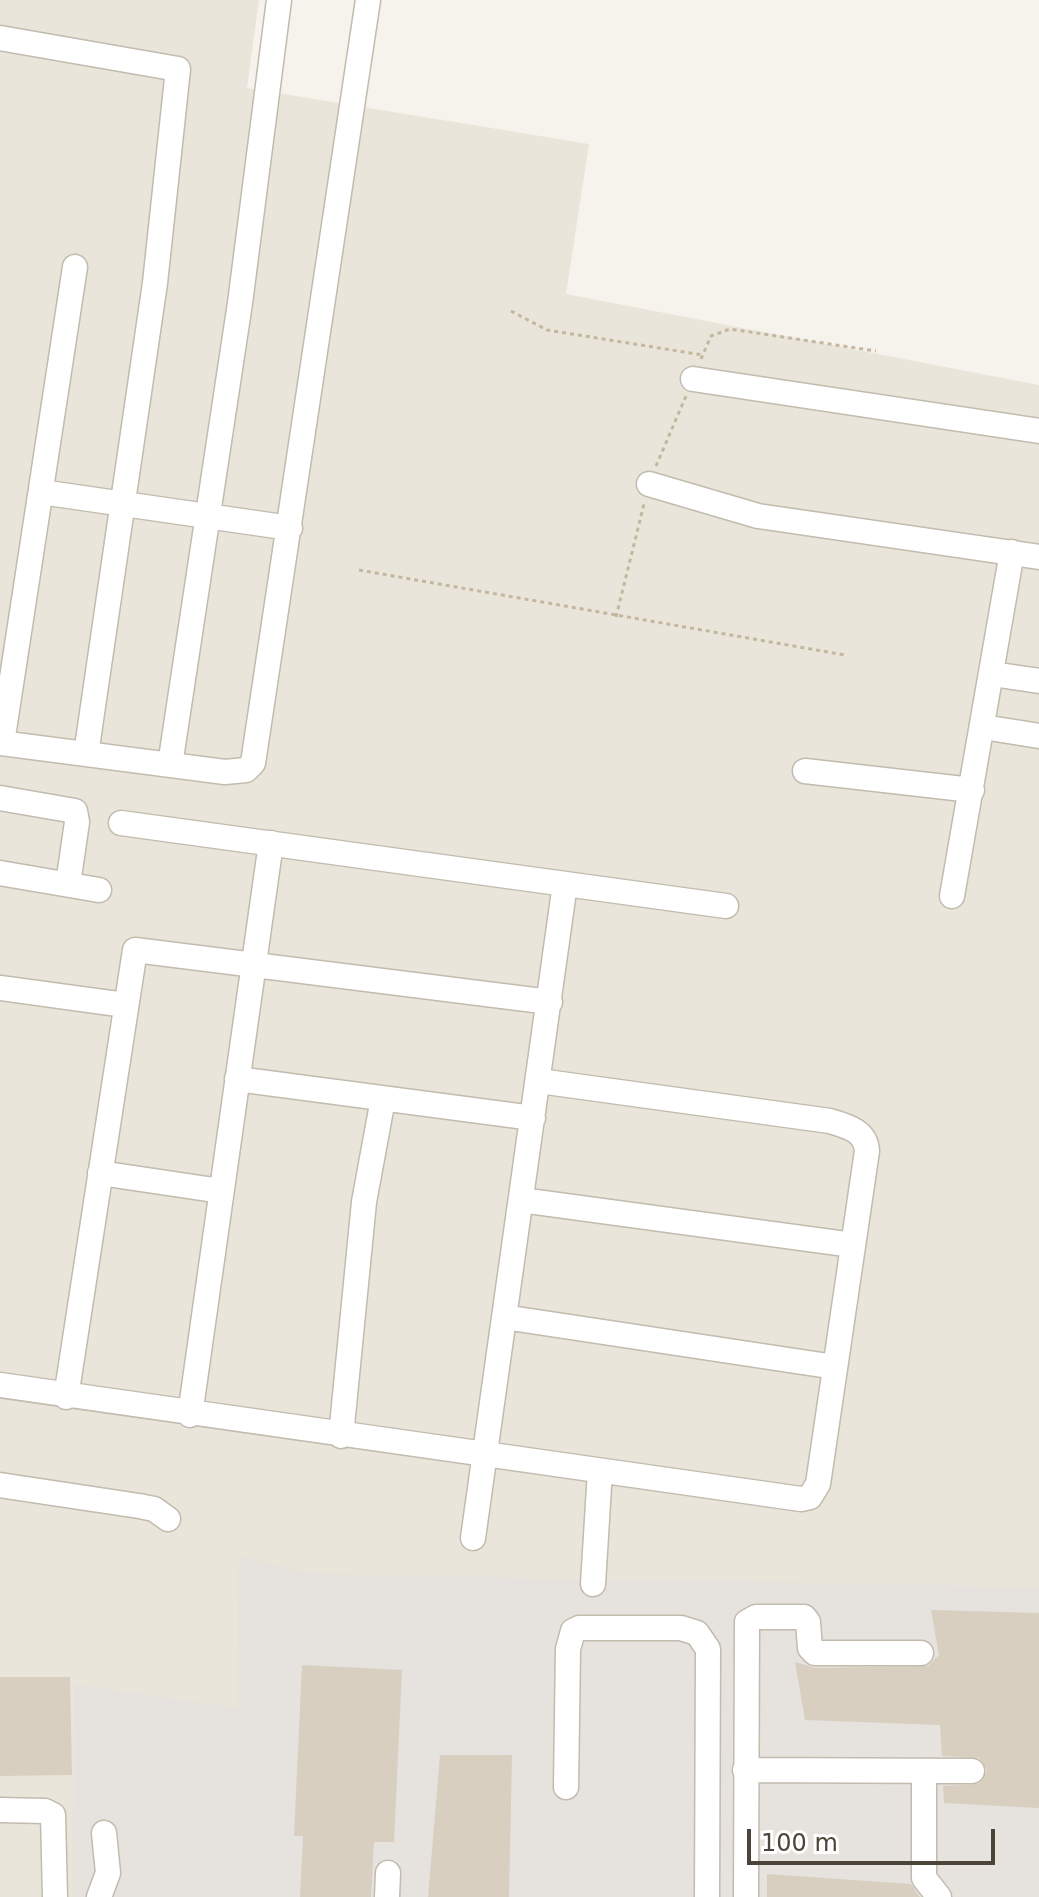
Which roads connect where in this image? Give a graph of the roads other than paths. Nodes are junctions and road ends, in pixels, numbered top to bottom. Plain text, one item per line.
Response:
1 (279, 0) edge
2 (368, 0) edge
3 (0, 38) edge
4 (75, 267) dead end
5 (693, 379) road end
6 (1039, 431) edge
7 (649, 484) road end
8 (41, 492) junction
9 (123, 504) junction
10 (207, 516) junction
11 (290, 528) junction
12 (1012, 552) junction
13 (1039, 557) edge
14 (992, 674) junction
15 (1039, 681) edge
16 (983, 727) junction
17 (1039, 736) edge
18 (1, 743) edge
19 (86, 754) junction
20 (170, 765) junction
21 (805, 771) dead end
22 (972, 790) junction
23 (0, 798) edge
24 (121, 823) dead end
25 (271, 843) junction
26 (0, 873) edge
27 (68, 884) junction
28 (565, 884) junction
29 (99, 890) dead end
30 (952, 896) dead end
31 (726, 906) dead end
32 (253, 964) junction
33 (0, 988) edge
34 (550, 1002) junction
35 (125, 1005) junction
36 (237, 1079) junction
37 (539, 1081) junction
38 (383, 1099) junction
39 (533, 1118) junction
40 (100, 1173) junction
41 (221, 1191) junction
42 (521, 1200) junction
43 (853, 1245) junction
44 (504, 1317) junction
45 (835, 1367) junction
46 (0, 1385) edge
47 (66, 1397) junction
48 (190, 1415) junction
49 (341, 1436) junction
50 (484, 1455) junction
51 (600, 1471) junction
52 (0, 1485) edge
53 (168, 1519) dead end
54 (473, 1538) dead end
55 (593, 1584) dead end
56 (921, 1653) dead end
57 (745, 1770) junction
58 (924, 1771) junction
59 (972, 1771) dead end
60 (566, 1787) dead end
61 (0, 1810) edge
62 (104, 1833) dead end
63 (55, 1897) edge
64 (99, 1897) edge
65 (707, 1897) edge
66 (746, 1897) edge
67 (939, 1897) edge

1 - 10 street
2 - 11 street
3 - 9 street
4 - 8 street
5 - 6 street
7 - 12 street
8 - 9 street
8 - 18 street
9 - 10 street
9 - 19 street
10 - 11 street
10 - 20 street
11 - 20 street
12 - 13 street
12 - 14 street
14 - 15 street
14 - 16 street
16 - 17 street
16 - 22 street
18 - 19 street
19 - 20 street
21 - 22 street
22 - 30 street
23 - 27 street
24 - 25 street
25 - 28 street
25 - 32 street
26 - 27 street
27 - 29 street
28 - 31 street
28 - 34 street
32 - 34 street
32 - 35 street
32 - 36 street
33 - 35 street
34 - 37 street
35 - 40 street
36 - 38 street
36 - 41 street
37 - 39 street
37 - 43 street
38 - 39 street
38 - 49 street
39 - 42 street
40 - 41 street
40 - 47 street
41 - 48 street
42 - 43 street
42 - 44 street
43 - 45 street
44 - 45 street
44 - 50 street
45 - 51 street
46 - 47 street
47 - 48 street
48 - 49 street
49 - 50 street
50 - 51 street
50 - 54 street
51 - 55 street
52 - 53 street
56 - 57 street
57 - 58 street
57 - 66 street
58 - 59 street
58 - 67 street
60 - 65 street
61 - 63 street
62 - 64 street

